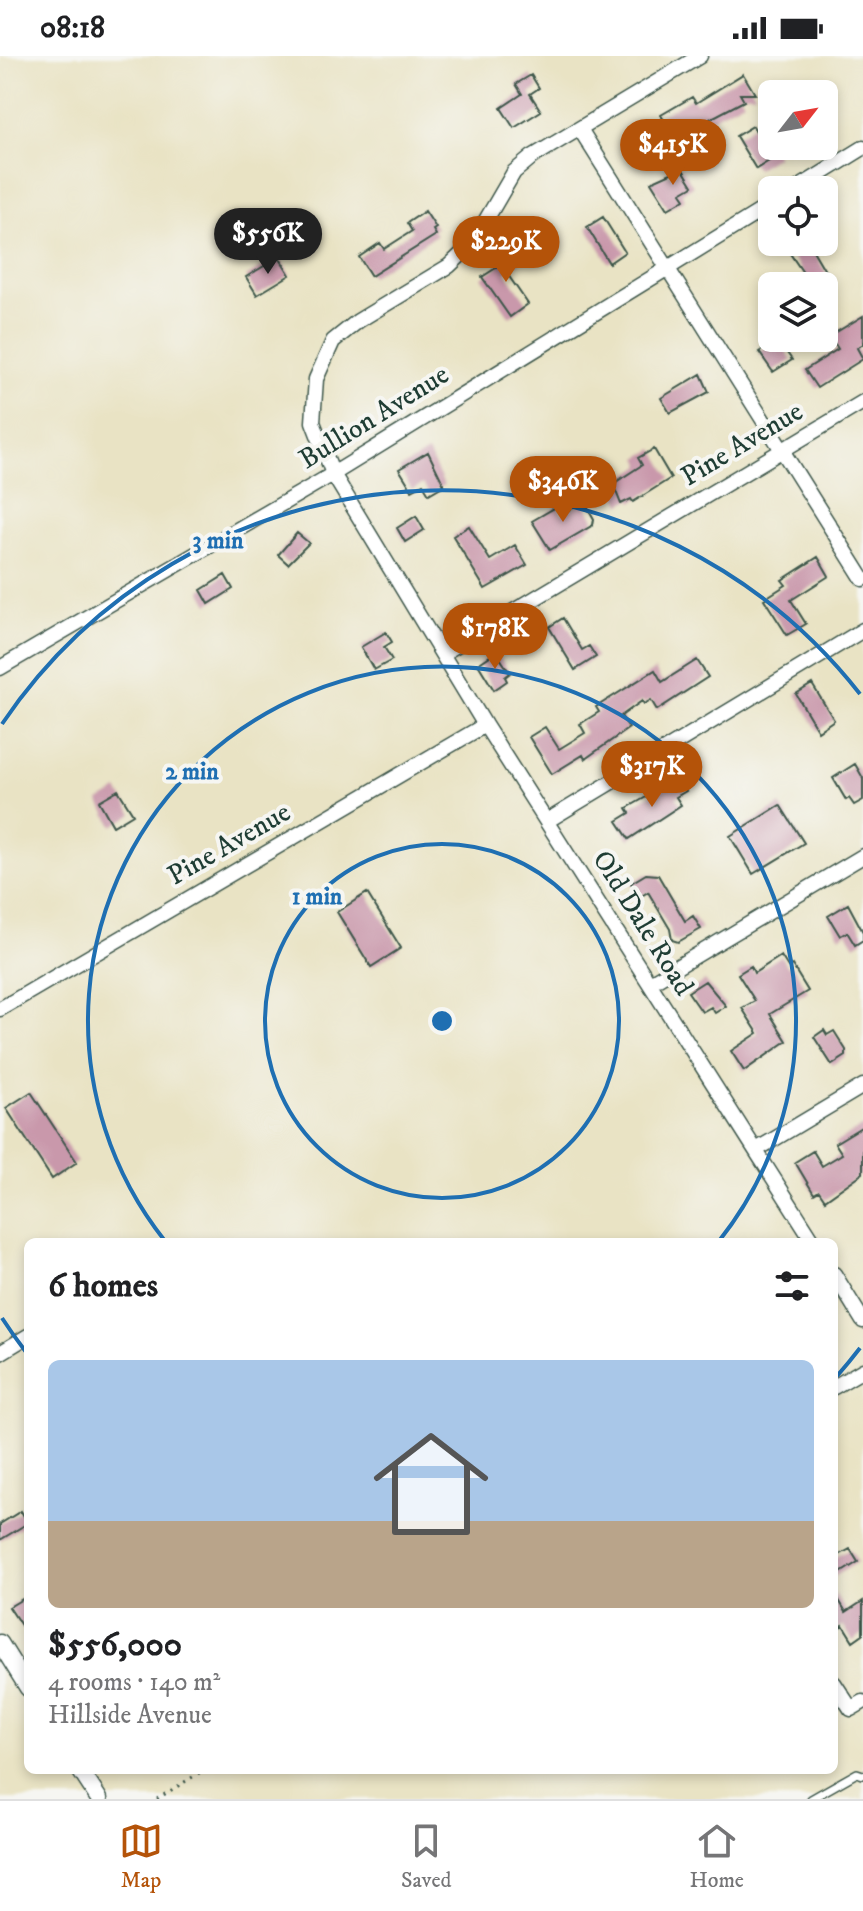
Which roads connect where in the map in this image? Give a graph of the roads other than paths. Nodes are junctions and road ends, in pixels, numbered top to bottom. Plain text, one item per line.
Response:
1 (700, 56) edge
2 (580, 129) junction
3 (863, 148) edge
4 (818, 176) edge
5 (758, 213) edge
6 (667, 269) junction
7 (863, 402) edge
8 (782, 451) junction
9 (333, 474) junction
10 (863, 579) edge
11 (863, 630) edge
12 (442, 654) junction
13 (0, 668) edge
14 (485, 725) junction
15 (547, 821) junction
16 (863, 856) edge
17 (650, 983) junction
18 (0, 1009) edge
19 (863, 1086) edge
20 (756, 1150) junction
21 (811, 1238) edge
22 (838, 1280) edge
23 (862, 1316) edge
24 (24, 1338) edge
25 (0, 1353) edge
26 (863, 1370) edge
27 (838, 1385) edge
28 (0, 1643) edge
29 (24, 1682) edge
30 (838, 1687) edge
31 (857, 1706) edge
32 (83, 1774) edge
33 (863, 1775) edge
34 (99, 1799) edge
35 (811, 1799) edge

1 - 2 street
2 - 6 street
2 - 9 street, Old Dale Road
3 - 4 street
5 - 6 street, Bullion Avenue
6 - 8 street
6 - 9 street, Bullion Avenue
7 - 8 street, Pine Avenue
8 - 10 street
8 - 12 street, Pine Avenue
9 - 12 street, Old Dale Road
9 - 13 street, Bullion Avenue
11 - 15 street
12 - 14 street, Old Dale Road
14 - 15 street, Old Dale Road
14 - 18 street, Pine Avenue
15 - 17 street, Old Dale Road
16 - 17 street
17 - 20 street, Old Dale Road
19 - 20 street
20 - 21 street, Old Dale Road
22 - 23 street
24 - 25 street
26 - 27 street
28 - 29 street
30 - 31 street
32 - 34 street
33 - 35 lane

